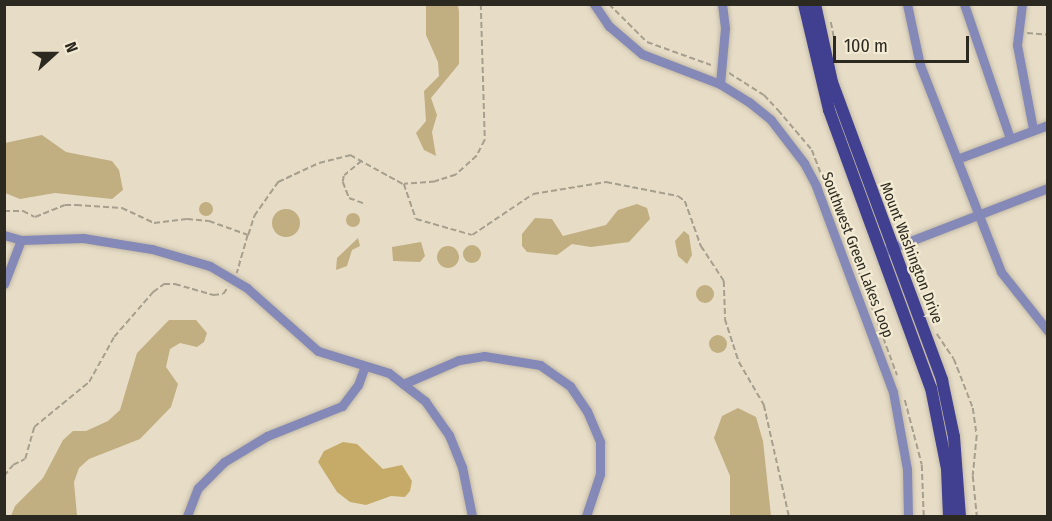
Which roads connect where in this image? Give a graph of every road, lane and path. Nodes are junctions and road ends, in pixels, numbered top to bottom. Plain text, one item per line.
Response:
1 (481, 4) edge
2 (594, 4) edge
3 (609, 4) edge
4 (722, 4) edge
5 (804, 4) edge
6 (815, 4) edge
7 (907, 4) edge
8 (964, 4) edge
9 (1023, 4) edge
10 (722, 69) junction
11 (720, 84) junction
12 (1047, 125) edge
13 (1034, 129) junction
14 (1010, 138) junction
15 (957, 159) junction
16 (363, 160) junction
17 (404, 184) junction
18 (826, 186) dead end
19 (1047, 188) edge
20 (363, 203) dead end
21 (4, 211) edge
22 (979, 215) junction
23 (4, 235) edge
24 (248, 235) junction
25 (846, 238) dead end
26 (21, 240) junction
27 (887, 249) junction
28 (233, 279) junction
29 (4, 284) edge
30 (1047, 331) edge
31 (365, 366) junction
32 (898, 376) dead end
33 (404, 384) junction
34 (904, 399) dead end
35 (4, 477) edge
36 (187, 516) edge
37 (472, 516) edge
38 (586, 516) edge
39 (789, 516) edge
40 (908, 516) edge
41 (924, 516) edge
42 (949, 516) edge
43 (960, 516) edge

1 - 17 path
2 - 11 street, Southwest Green Lakes Loop
3 - 10 path
4 - 10 street
5 - 27 main road, Mount Washington Drive
6 - 27 main road, Mount Washington Drive
7 - 15 street
8 - 14 street
9 - 13 street
10 - 11 street
10 - 18 path
11 - 40 street, Southwest Green Lakes Loop
12 - 13 street
13 - 14 street
14 - 15 street
15 - 22 street
16 - 17 path
16 - 20 path
16 - 24 path
17 - 39 path
19 - 22 street
21 - 24 path
22 - 27 street
22 - 30 street
23 - 26 street
24 - 28 path
25 - 32 path
26 - 28 street
26 - 29 street
27 - 42 main road, Mount Washington Drive
27 - 43 main road, Mount Washington Drive
28 - 31 street
28 - 35 path
31 - 33 street
31 - 36 street
33 - 37 street
33 - 38 street
34 - 41 path

